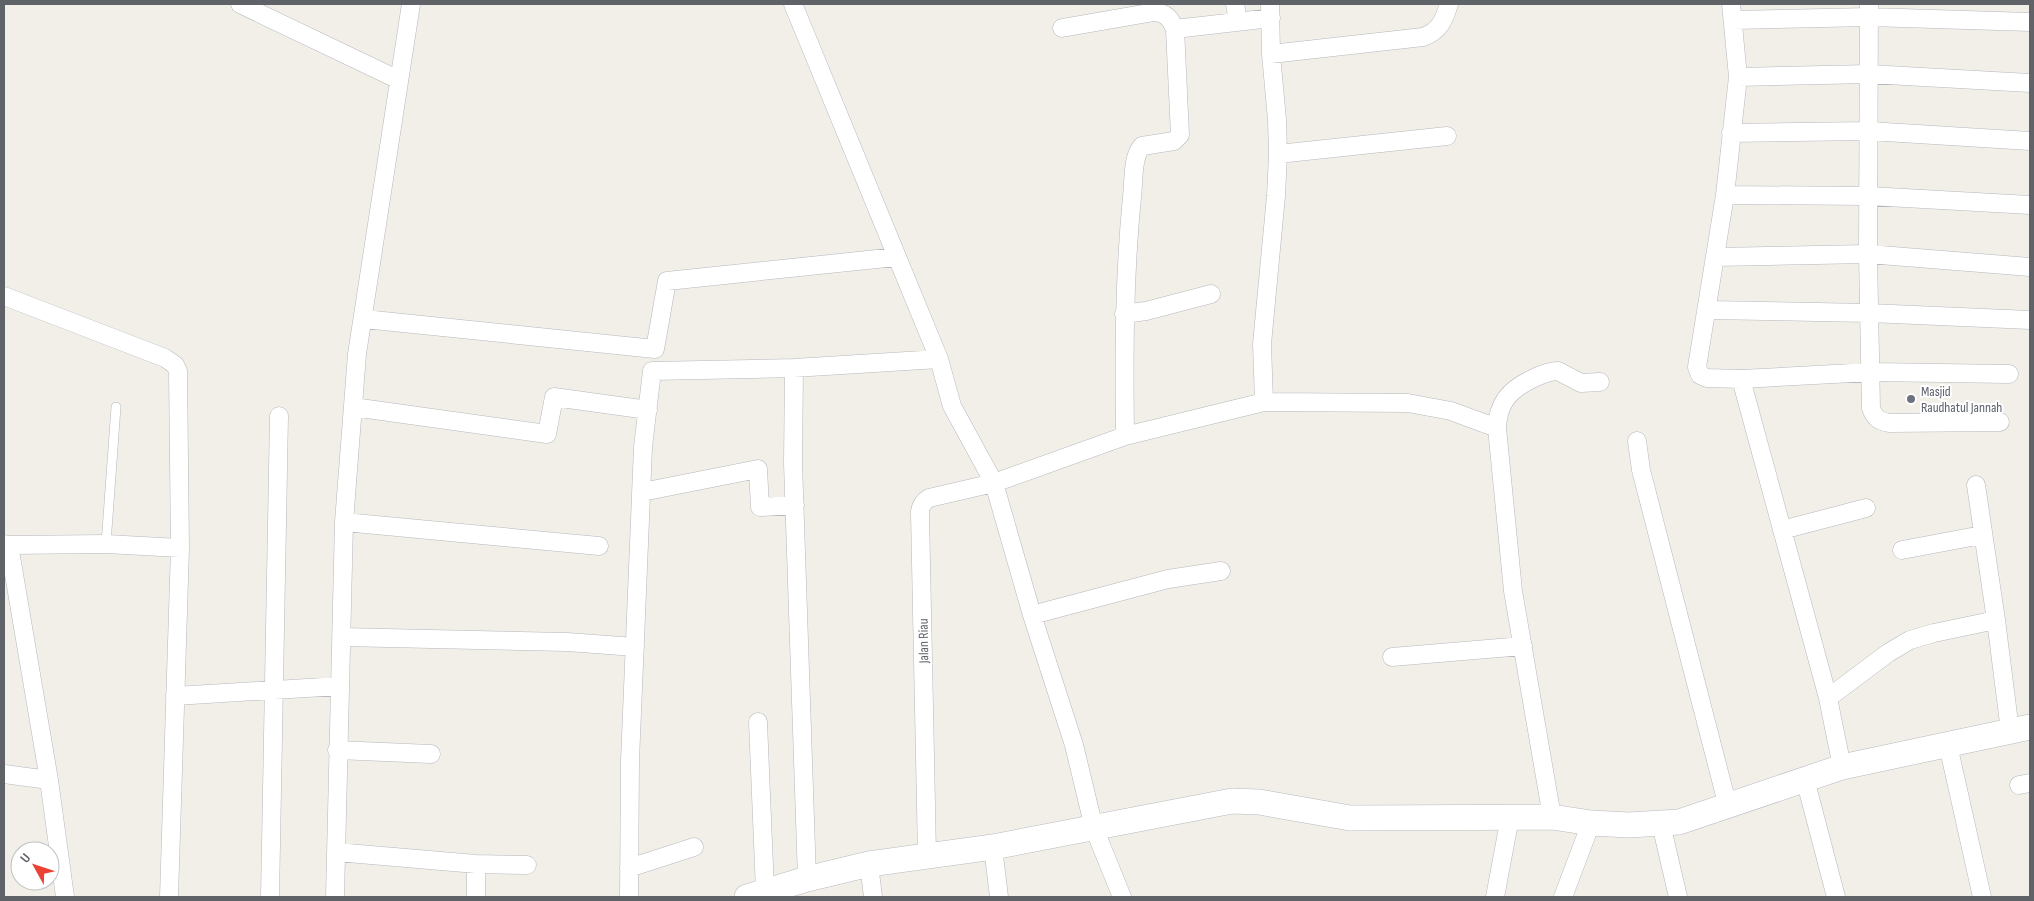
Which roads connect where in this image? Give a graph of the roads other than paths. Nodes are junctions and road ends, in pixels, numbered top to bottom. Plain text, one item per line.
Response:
1 (240, 4) edge
2 (411, 4) edge
3 (793, 4) edge
4 (1235, 4) edge
5 (1448, 4) edge
6 (1869, 10) edge
7 (1271, 11) edge
8 (1732, 12) edge
9 (1238, 22) junction
10 (2030, 22) edge
11 (1062, 28) dead end
12 (1175, 29) junction
13 (1271, 54) junction
14 (1869, 74) junction
15 (1738, 77) junction
16 (399, 80) junction
17 (2030, 83) edge
18 (1869, 131) junction
19 (1731, 133) junction
20 (1447, 136) dead end
21 (2030, 141) edge
22 (1278, 154) junction
23 (1725, 195) junction
24 (1869, 196) junction
25 (2030, 205) edge
26 (1868, 254) junction
27 (896, 256) junction
28 (1715, 256) junction
29 (2030, 267) edge
30 (1211, 294) dead end
31 (4, 296) edge
32 (1707, 310) junction
33 (1124, 314) junction
34 (1869, 314) junction
35 (364, 319) junction
36 (2030, 320) edge
37 (655, 349) junction
38 (939, 359) junction
39 (794, 368) junction
40 (652, 372) junction
41 (1872, 372) junction
42 (2009, 374) dead end
43 (1741, 379) junction
44 (1600, 382) dead end
45 (1264, 402) junction
46 (116, 407) dead end
47 (353, 407) junction
48 (648, 410) junction
49 (279, 416) dead end
50 (2000, 422) dead end
51 (1497, 428) junction
52 (1125, 436) junction
53 (1637, 442) dead end
54 (994, 483) junction
55 (1976, 485) dead end
56 (642, 492) junction
57 (795, 505) junction
58 (1866, 508) dead end
59 (344, 522) junction
60 (1782, 530) junction
61 (1982, 535) junction
62 (106, 544) junction
63 (7, 545) edge
64 (599, 546) dead end
65 (180, 548) junction
66 (1902, 550) dead end
67 (1221, 571) dead end
68 (1032, 616) junction
69 (1996, 620) junction
70 (342, 637) junction
71 (1523, 646) junction
72 (635, 647) junction
73 (1392, 657) dead end
74 (340, 686) junction
75 (274, 691) junction
76 (175, 696) junction
77 (1828, 698) junction
78 (758, 722) dead end
79 (2020, 729) edge
80 (1948, 745) junction
81 (338, 750) junction
82 (431, 754) dead end
83 (1842, 767) junction
84 (4, 774) edge
85 (49, 780) junction
86 (1805, 780) junction
87 (1728, 807) junction
88 (1510, 817) junction
89 (1552, 817) junction
90 (1591, 824) junction
91 (1662, 824) junction
92 (1094, 828) junction
93 (993, 846) junction
94 (694, 847) dead end
95 (336, 852) junction
96 (927, 855) junction
97 (476, 864) junction
98 (869, 864) junction
99 (527, 865) dead end
100 (630, 868) junction
101 (807, 878) junction
102 (756, 894) edge
103 (65, 897) edge
104 (169, 897) edge
105 (270, 897) edge
106 (335, 897) edge
107 (476, 897) edge
108 (629, 897) edge
109 (873, 897) edge
110 (998, 897) edge
111 (1122, 897) edge
112 (1495, 897) edge
113 (1563, 897) edge
114 (1678, 897) edge
115 (1836, 897) edge
116 (1982, 897) edge

1 - 16 street
2 - 16 street
3 - 27 street
4 - 9 street
5 - 13 street
6 - 8 street
6 - 10 street
6 - 14 street
7 - 9 street
7 - 13 street
8 - 15 street
9 - 12 street
11 - 12 street
12 - 33 street
13 - 22 street
14 - 15 street
14 - 17 street
14 - 18 street
15 - 19 street
16 - 35 street
18 - 19 street
18 - 21 street
18 - 24 street
19 - 23 street
20 - 22 street
22 - 45 street
23 - 24 street
23 - 28 street
24 - 25 street
24 - 26 street
26 - 28 street
26 - 29 street
26 - 34 street
27 - 37 street
27 - 38 street
28 - 32 street
30 - 33 street
31 - 65 street
32 - 34 street
32 - 43 street
33 - 52 street
34 - 36 street
34 - 41 street
35 - 37 street
35 - 47 street
37 - 40 street
38 - 39 street
38 - 54 street
39 - 40 street
39 - 57 street
40 - 48 street
41 - 42 street
41 - 43 street
41 - 50 street
43 - 60 street
44 - 51 street
45 - 51 street, Jalan Riau
45 - 52 street, Jalan Riau
46 - 62 lane
47 - 48 street
47 - 59 street
48 - 56 street
49 - 75 street
51 - 71 street
52 - 54 street, Jalan Riau
53 - 87 street
54 - 68 street
54 - 96 street, Jalan Riau
55 - 61 street
56 - 57 street
56 - 72 street
57 - 101 street
58 - 60 street
59 - 64 street
59 - 70 street
60 - 77 street
61 - 66 street
61 - 69 street
62 - 63 street
62 - 65 street
63 - 85 street
65 - 76 street
67 - 68 street
68 - 92 street
69 - 77 street
69 - 79 street
70 - 72 street
70 - 74 street
71 - 73 street
71 - 89 street
72 - 100 street
74 - 75 street
74 - 81 street
75 - 76 street
75 - 105 street
76 - 104 street
77 - 83 street
78 - 102 street
79 - 80 street
80 - 83 street
80 - 116 street
81 - 82 street
81 - 95 street
83 - 86 street
84 - 85 street
85 - 103 street
86 - 87 street
86 - 115 street
87 - 91 street
88 - 89 street
88 - 92 street
88 - 112 street
89 - 90 street
90 - 91 street
90 - 113 street
91 - 114 street
92 - 93 street
92 - 111 street
93 - 96 street
93 - 110 street
94 - 100 street
95 - 97 street
95 - 106 street
96 - 98 street
97 - 99 street
97 - 107 street
98 - 101 street
98 - 109 street
100 - 108 street
101 - 102 street

